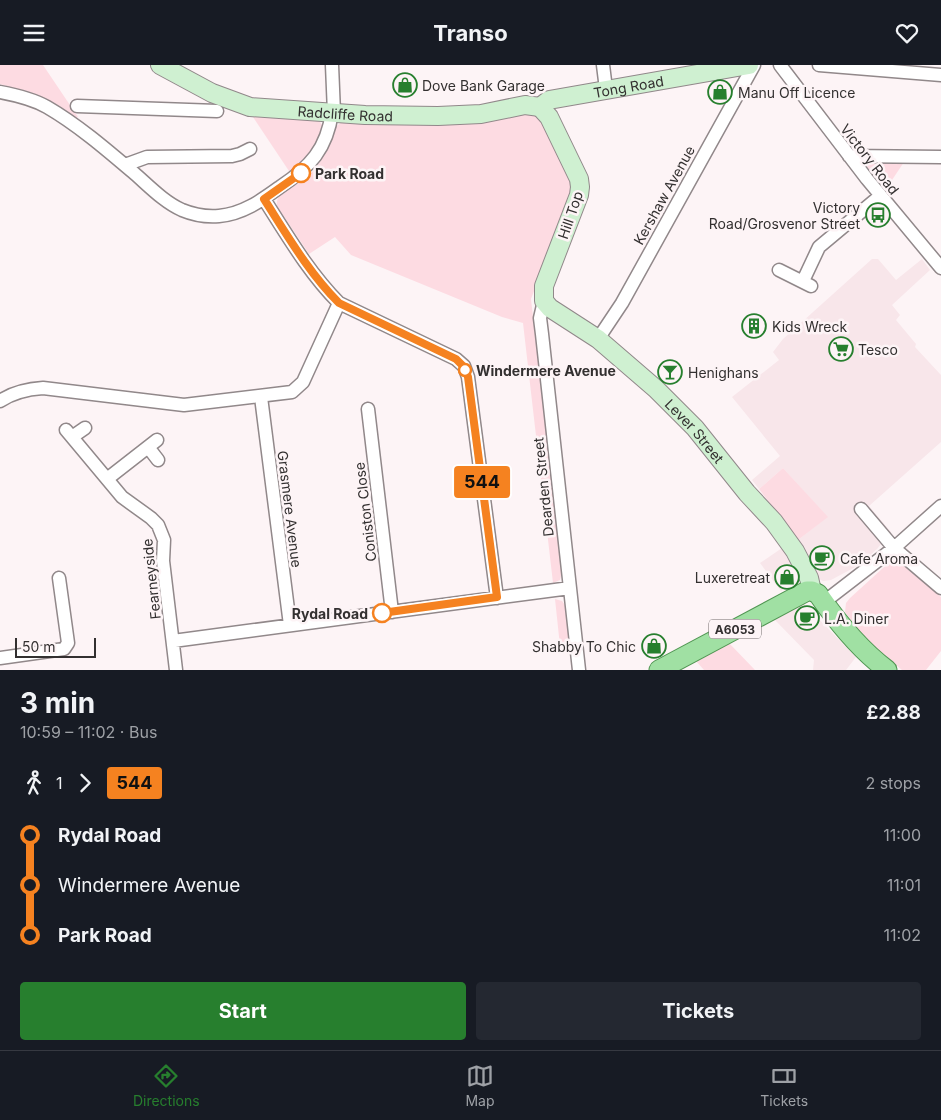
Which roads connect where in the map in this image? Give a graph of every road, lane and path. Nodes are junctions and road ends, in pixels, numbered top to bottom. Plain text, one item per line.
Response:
1 (160, 65) edge
2 (332, 65) edge
3 (603, 65) edge
4 (749, 65) edge
5 (754, 65) edge
6 (780, 65) edge
7 (819, 65) edge
8 (941, 75) edge
9 (606, 89) junction
10 (0, 92) edge
11 (212, 93) junction
12 (77, 106) dead end
13 (540, 107) junction
14 (194, 110) junction
15 (218, 111) dead end
16 (333, 112) junction
17 (250, 149) dead end
18 (849, 156) junction
19 (941, 157) edge
20 (125, 165) junction
21 (880, 195) junction
22 (264, 199) junction
23 (941, 268) edge
24 (779, 270) dead end
25 (544, 301) junction
26 (339, 303) junction
27 (598, 339) junction
28 (261, 397) junction
29 (0, 401) edge
30 (368, 409) dead end
31 (84, 428) dead end
32 (158, 460) dead end
33 (107, 479) junction
34 (941, 506) edge
35 (861, 509) dead end
36 (894, 549) junction
37 (59, 577) dead end
38 (570, 588) junction
39 (941, 588) edge
40 (497, 597) junction
41 (818, 597) junction
42 (392, 612) junction
43 (290, 625) junction
44 (173, 641) junction
45 (0, 658) edge
46 (176, 670) edge
47 (579, 670) edge
48 (659, 670) edge
49 (887, 670) edge

1 - 11 main road, Radcliffe Road
2 - 16 street
3 - 9 street
4 - 9 main road, Tong Road
5 - 27 street, Kershaw Avenue
6 - 18 street, Victory Road
7 - 8 street
9 - 13 main road, Tong Road
10 - 20 street
11 - 14 street
11 - 16 main road, Radcliffe Road
12 - 14 street
13 - 16 main road, Radcliffe Road
13 - 25 main road, Hill Top
14 - 15 street
16 - 22 street
17 - 20 street
18 - 19 street
18 - 21 street, Victory Road
20 - 22 street
21 - 23 street, Victory Road
21 - 24 street
22 - 26 street
25 - 27 main road, Lever Street
25 - 38 street, Dearden Street
26 - 28 street
26 - 40 street
27 - 41 main road, Lever Street
28 - 29 street
28 - 43 street, Grasmere Avenue
30 - 42 street, Coniston Close
31 - 33 street, Fearneyside
32 - 33 street
33 - 44 street, Fearneyside
34 - 36 street
35 - 36 street
36 - 39 street
36 - 41 street
37 - 45 street
38 - 40 street
38 - 47 street, Dearden Street
40 - 42 street
41 - 48 main road, A6053
41 - 49 main road
42 - 43 street
43 - 44 street
44 - 46 street, Fearneyside

